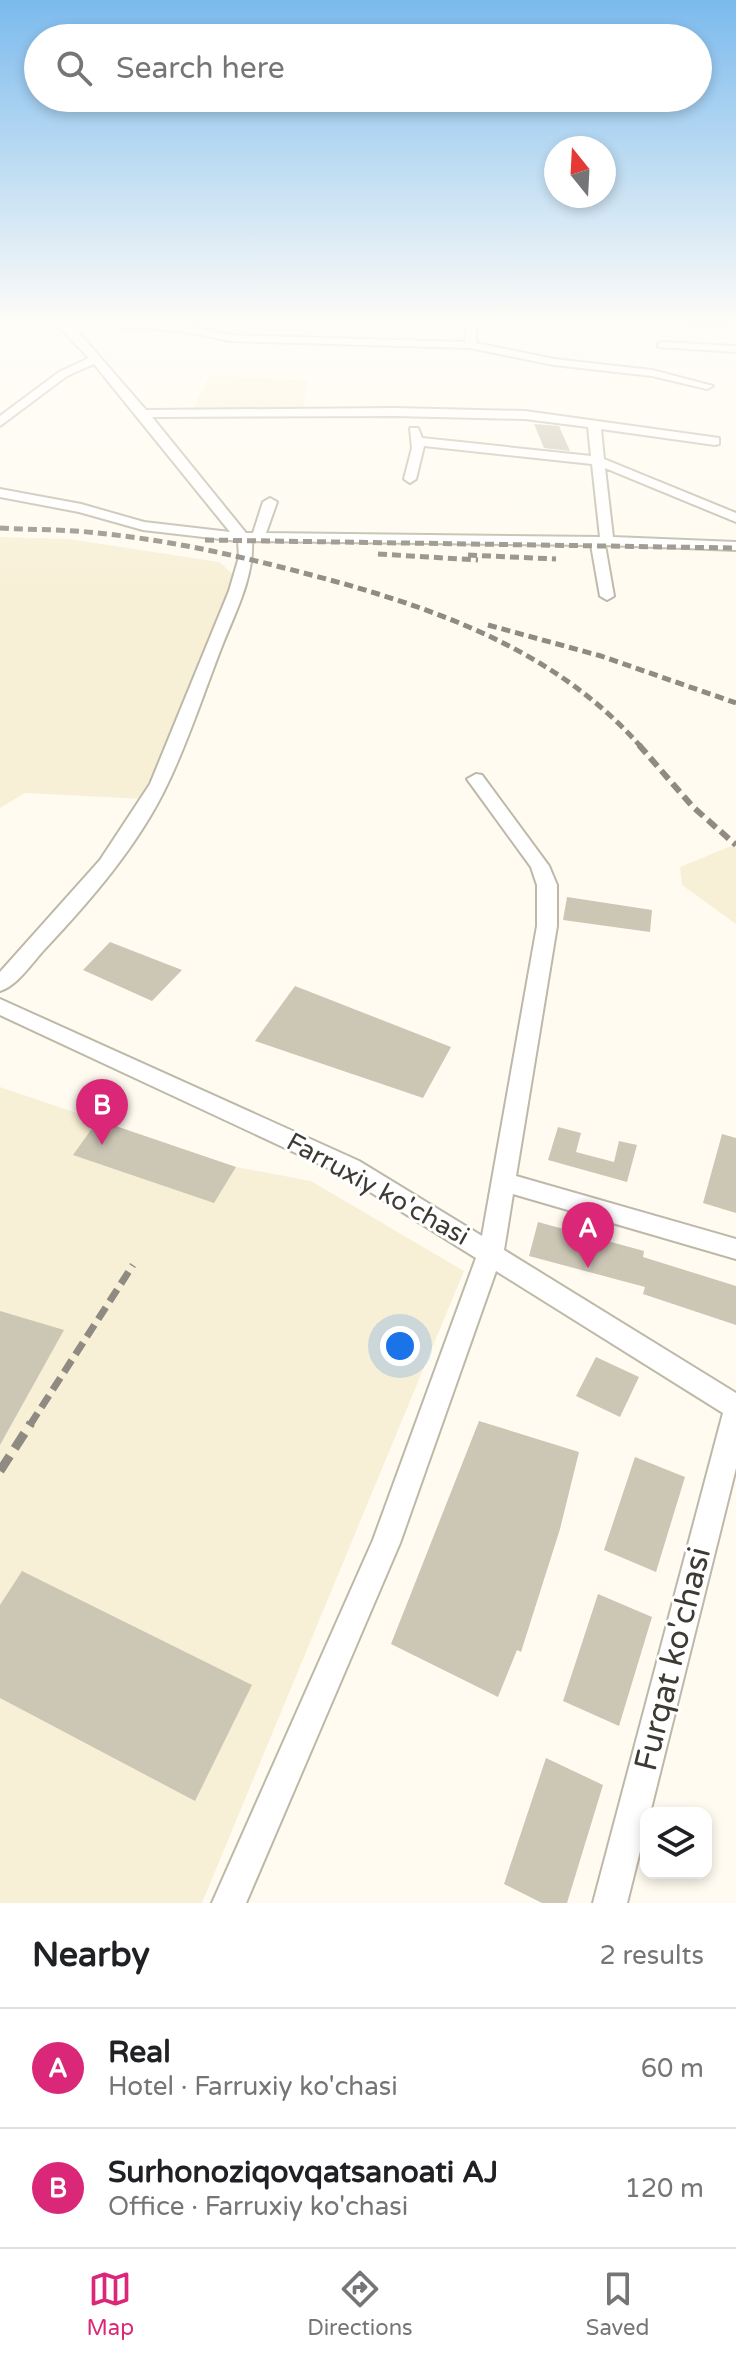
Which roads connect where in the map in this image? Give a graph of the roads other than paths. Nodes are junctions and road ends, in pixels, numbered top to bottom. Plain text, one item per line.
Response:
1 (137, 411) edge
2 (408, 412) junction
3 (140, 414) junction
4 (594, 424) junction
5 (416, 441) junction
6 (715, 441) dead end
7 (598, 461) junction
8 (410, 479) dead end
9 (0, 493) edge
10 (270, 502) dead end
11 (736, 518) edge
12 (249, 538) junction
13 (602, 541) junction
14 (736, 546) edge
15 (607, 596) dead end
16 (476, 779) dead end
17 (0, 984) edge
18 (0, 1006) edge
19 (502, 1182) junction
20 (736, 1249) edge
21 (491, 1252) junction
22 (736, 1407) edge
23 (736, 1414) edge
24 (229, 1903) edge
25 (610, 1903) edge

1 - 3 street
2 - 3 street
2 - 4 street
2 - 5 street
3 - 12 street
4 - 6 street
4 - 7 street
5 - 7 street
5 - 8 street
7 - 11 street
7 - 13 street
9 - 12 street
10 - 12 street
12 - 13 street
12 - 17 street
13 - 14 street
13 - 15 street
16 - 19 street
18 - 21 street, Farruxiy ko'chasi
19 - 20 street
19 - 21 street
21 - 22 street, Farruxiy ko'chasi
21 - 24 street
23 - 25 street, Furqat ko'chasi

